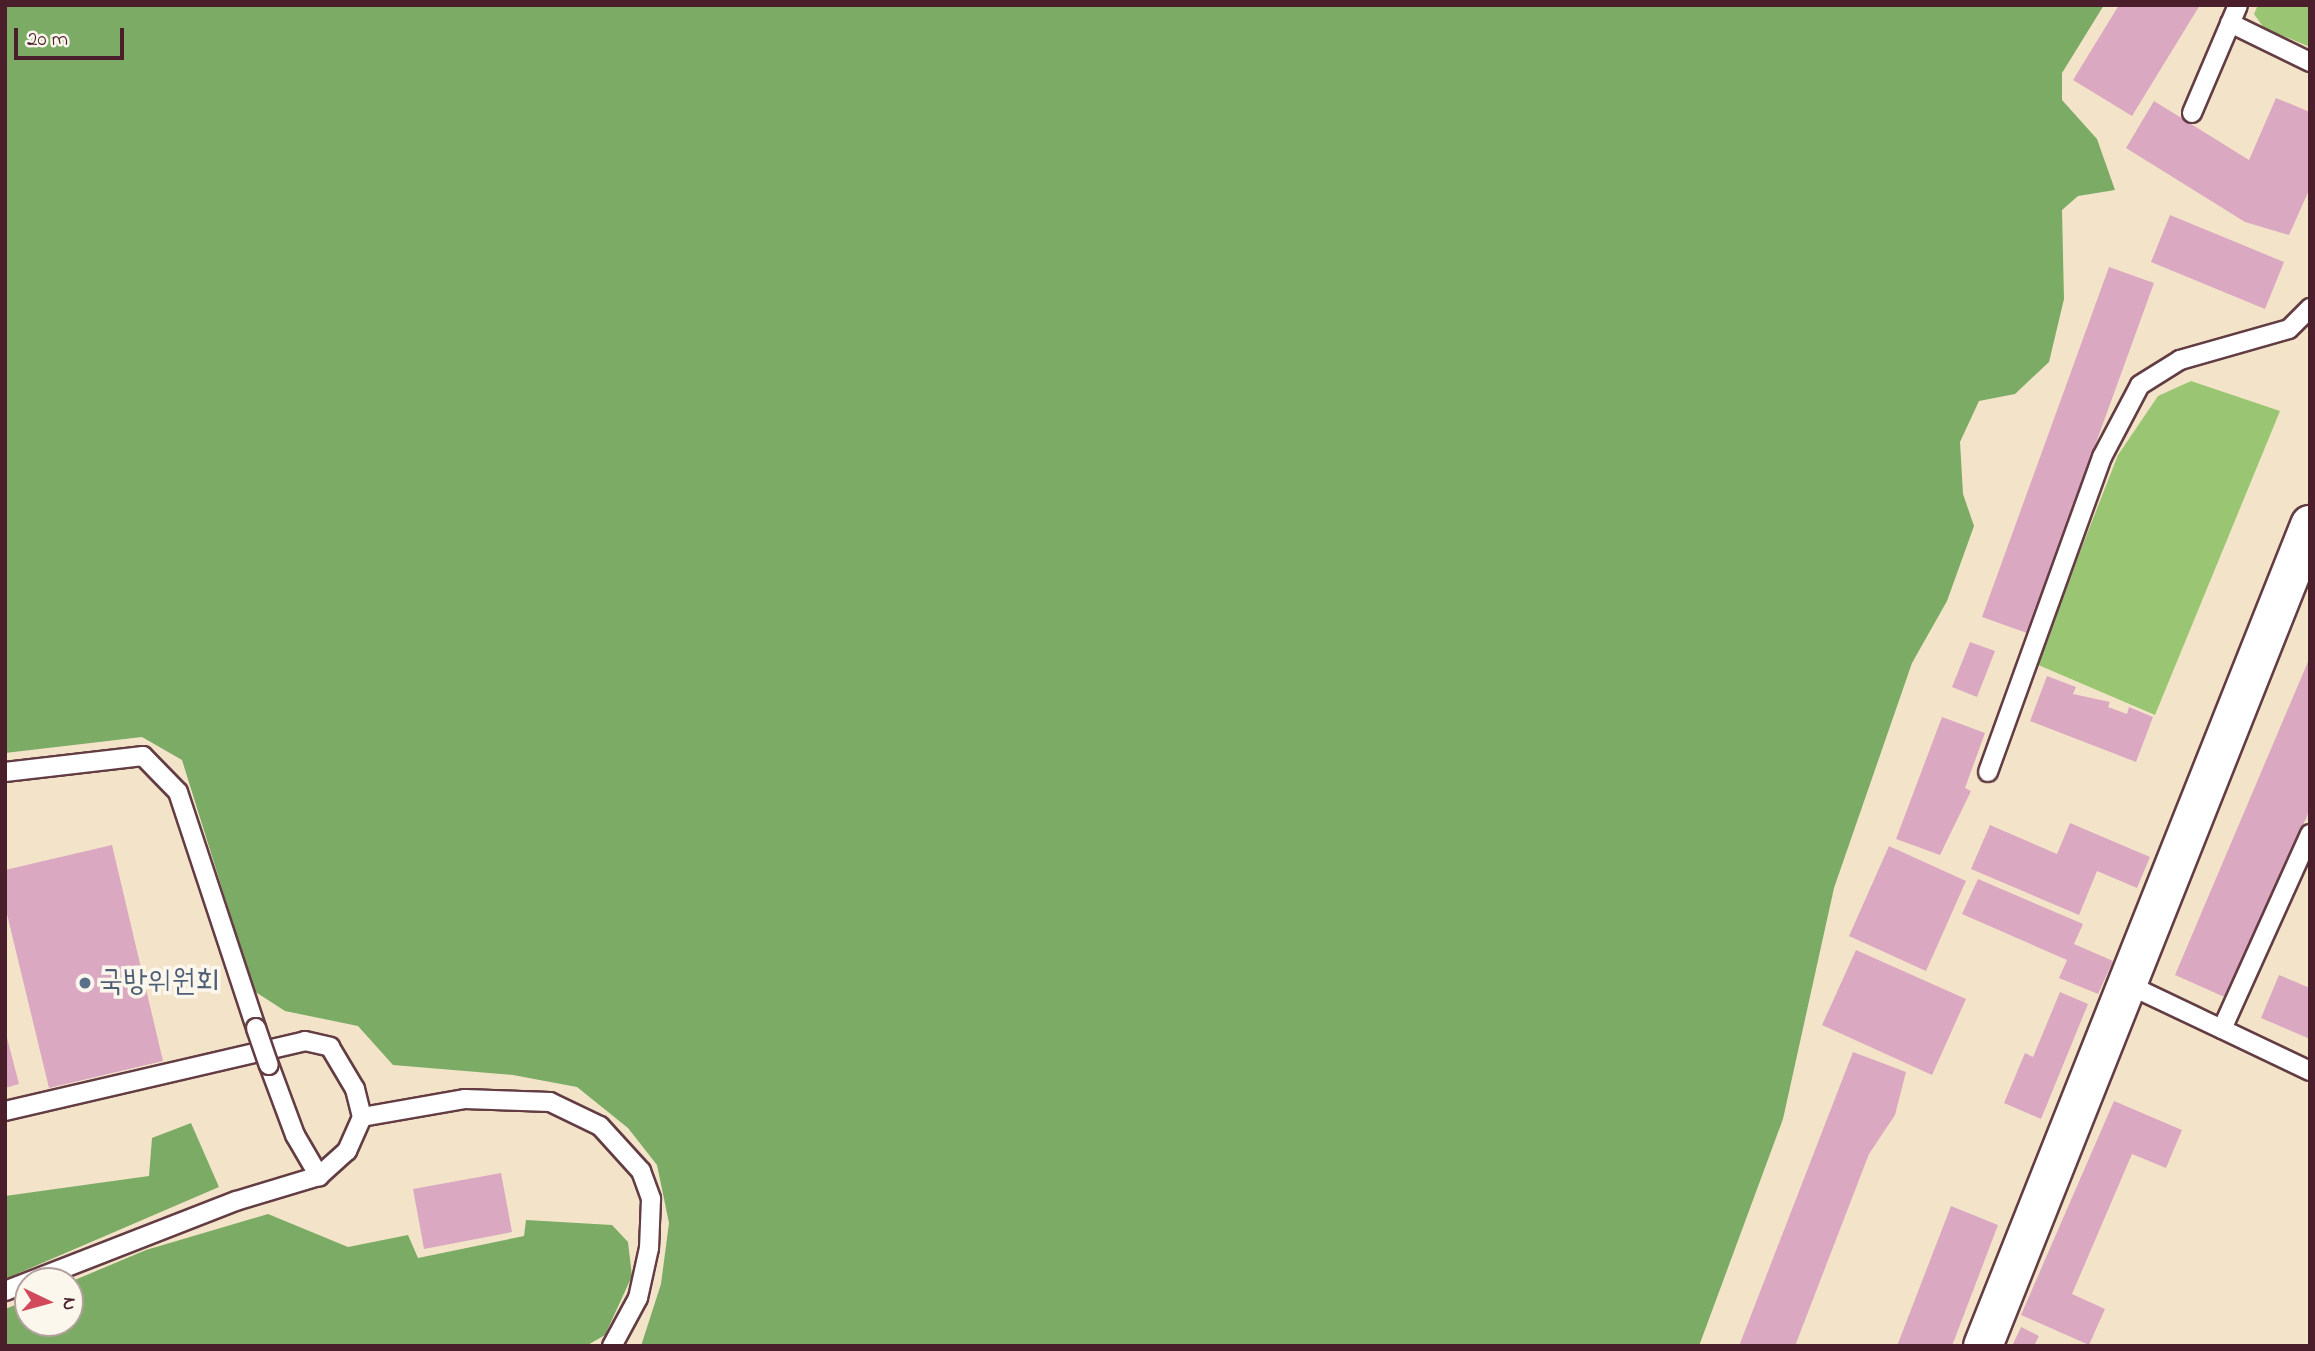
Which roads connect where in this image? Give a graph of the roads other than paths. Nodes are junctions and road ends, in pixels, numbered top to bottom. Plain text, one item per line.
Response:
1 (2238, 5) edge
2 (2230, 23) junction
3 (2310, 62) edge
4 (2192, 113) dead end
5 (2310, 308) edge
6 (2310, 525) edge
7 (5, 772) edge
8 (1988, 772) dead end
9 (2310, 834) edge
10 (2129, 985) junction
11 (2222, 1029) junction
12 (2310, 1071) edge
13 (5, 1111) edge
14 (362, 1116) junction
15 (319, 1176) junction
16 (5, 1291) edge
17 (612, 1346) edge
18 (1983, 1346) edge

1 - 2 lane
2 - 3 lane
2 - 4 lane
5 - 8 lane
6 - 10 street
7 - 15 lane, bridge
9 - 11 lane
10 - 11 lane
10 - 18 street
11 - 12 lane
13 - 14 lane
14 - 15 lane
14 - 17 lane
15 - 16 lane

